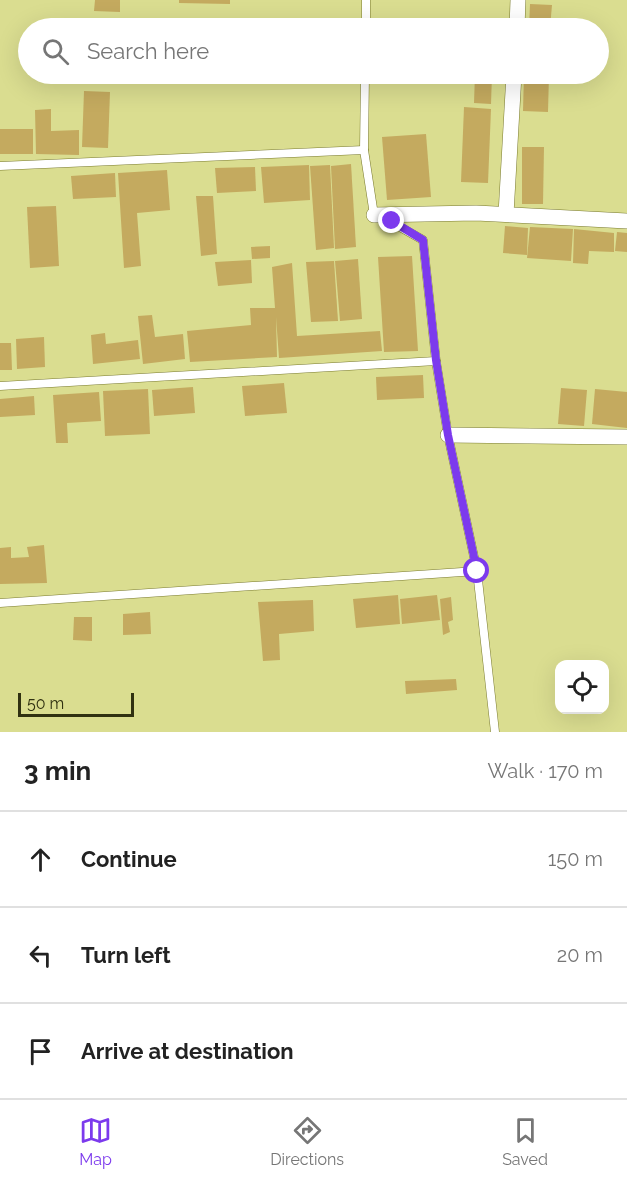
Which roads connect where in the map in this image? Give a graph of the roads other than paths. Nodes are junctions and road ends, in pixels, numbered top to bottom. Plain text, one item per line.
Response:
1 (366, 0) edge
2 (518, 0) edge
3 (366, 18) edge
4 (517, 18) edge
5 (365, 84) edge
6 (513, 84) edge
7 (364, 150) junction
8 (0, 166) edge
9 (506, 214) junction
10 (374, 215) junction
11 (627, 221) edge
12 (436, 360) junction
13 (0, 386) edge
14 (448, 435) junction
15 (627, 437) edge
16 (477, 571) junction
17 (0, 603) edge
18 (495, 732) edge

1 - 3 lane
2 - 4 street
5 - 7 lane
6 - 9 street
7 - 8 lane
7 - 10 lane
9 - 10 street
9 - 11 street
10 - 12 lane
12 - 13 lane
12 - 14 lane
14 - 15 street
14 - 16 lane
16 - 17 lane
16 - 18 lane

